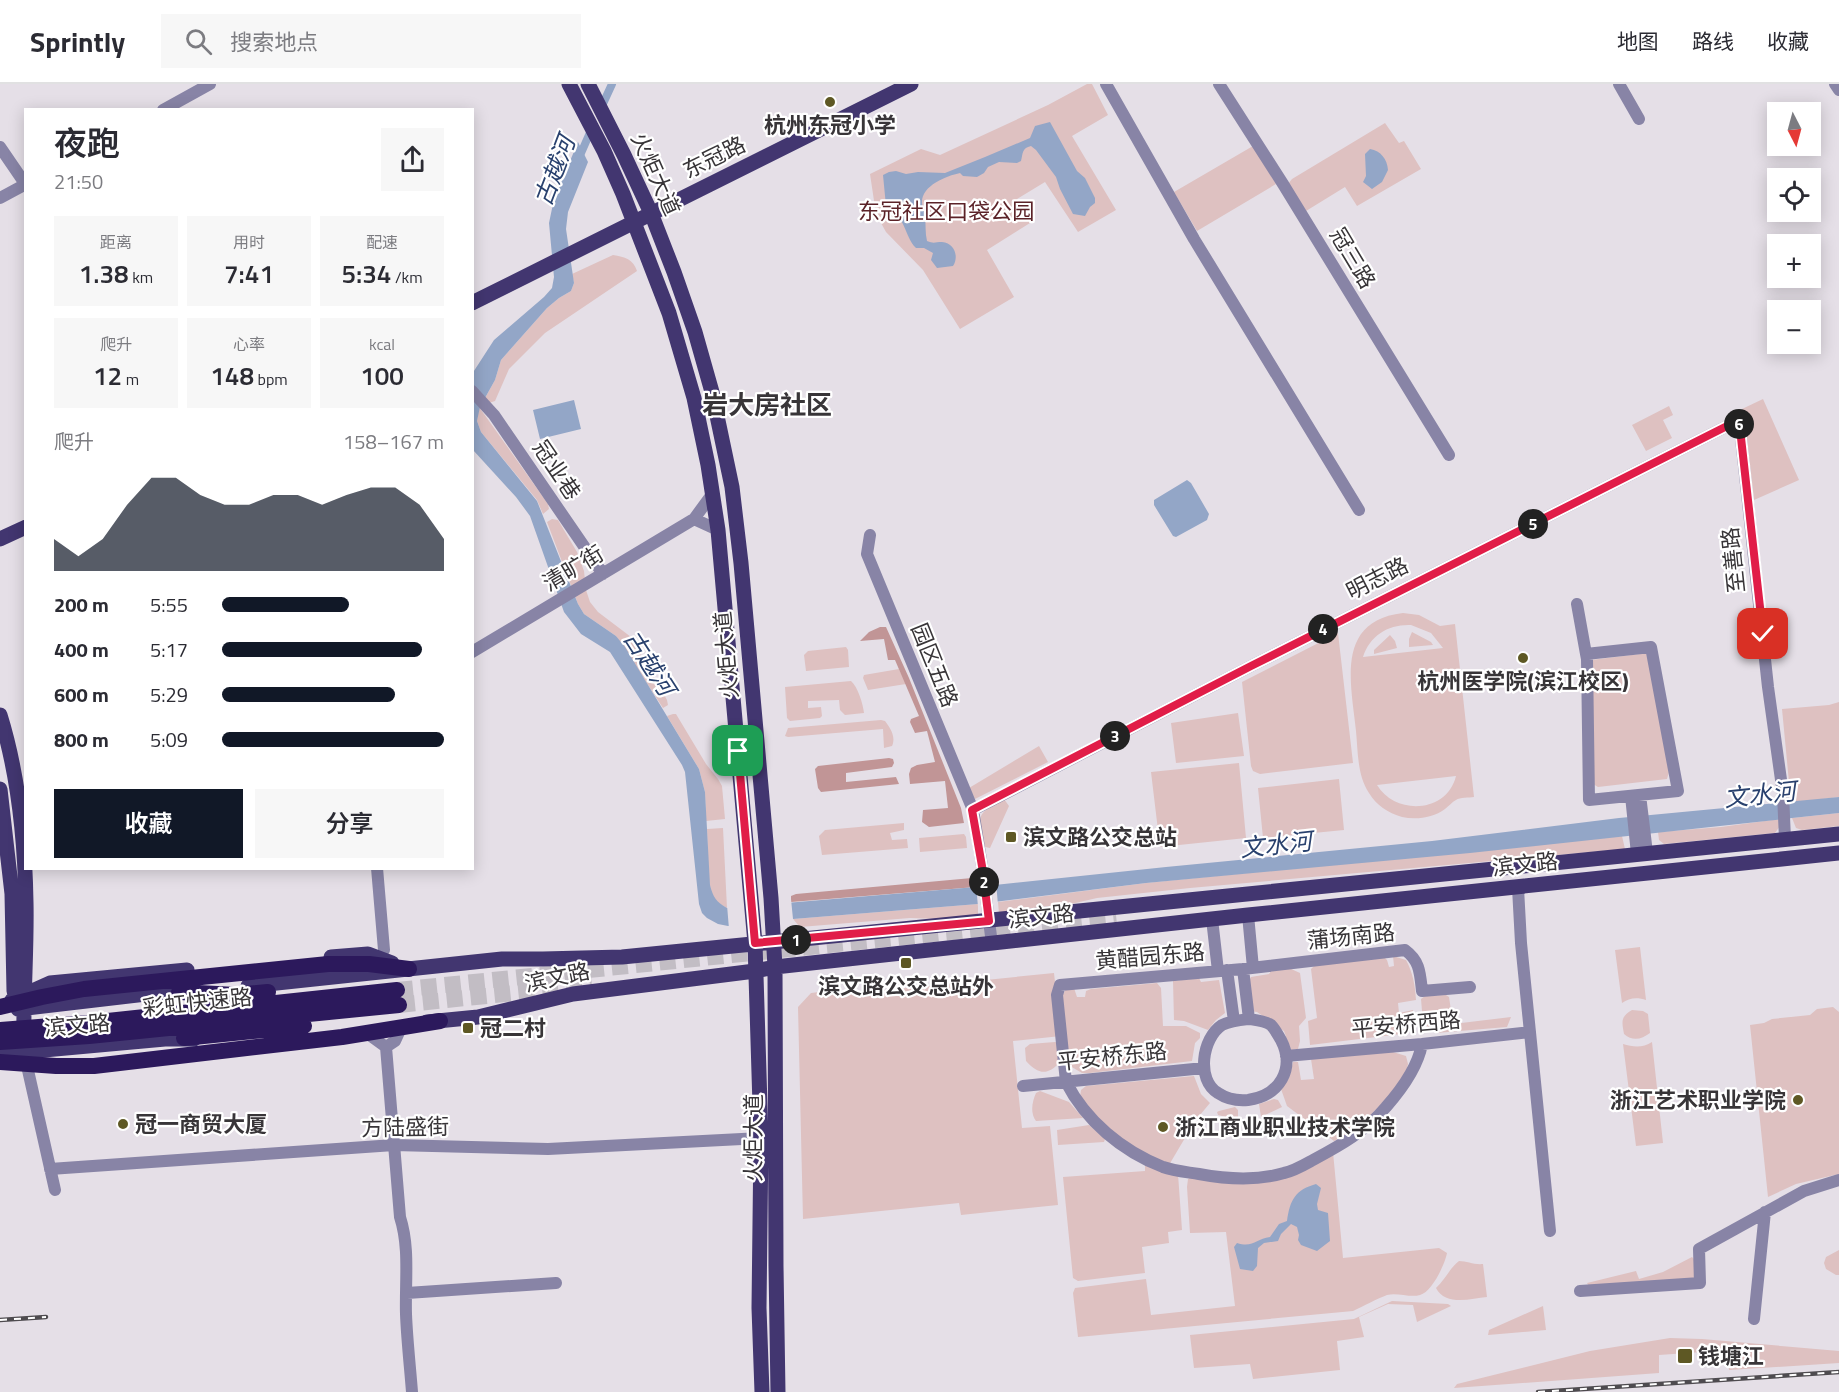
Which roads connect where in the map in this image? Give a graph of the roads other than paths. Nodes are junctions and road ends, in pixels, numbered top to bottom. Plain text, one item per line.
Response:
1 (210, 84) edge
2 (569, 84) edge
3 (911, 84) edge
4 (1106, 84) edge
5 (1220, 84) edge
6 (1619, 84) edge
7 (1835, 84) edge
8 (590, 88) edge
9 (1839, 90) edge
10 (167, 108) edge
11 (1639, 119) dead end
12 (0, 147) edge
13 (24, 183) edge
14 (24, 185) edge
15 (0, 198) edge
16 (651, 213) junction
17 (634, 222) junction
18 (474, 302) edge
19 (474, 394) edge
20 (1739, 420) joint
21 (1449, 455) dead end
22 (712, 493) junction
23 (1359, 510) dead end
24 (694, 519) junction
25 (24, 528) edge
26 (718, 530) junction
27 (870, 535) dead end
28 (0, 539) edge
29 (603, 574) junction
30 (744, 598) junction
31 (725, 599) junction
32 (1577, 604) dead end
33 (474, 651) edge
34 (1586, 654) junction
35 (0, 715) edge
36 (9, 799) edge
37 (1636, 800) junction
38 (972, 810) junction
39 (1785, 833) junction
40 (1839, 834) edge
41 (1641, 848) junction
42 (1839, 853) edge
43 (24, 859) edge
44 (25, 870) edge
45 (376, 870) edge
46 (1518, 888) junction
47 (1248, 915) junction
48 (989, 916) junction
49 (1212, 919) junction
50 (754, 936) junction
51 (773, 942) junction
52 (992, 944) junction
53 (378, 953) junction
54 (404, 967) junction
55 (775, 967) junction
56 (1248, 968) junction
57 (1222, 971) junction
58 (755, 972) junction
59 (1470, 987) dead end
60 (179, 992) junction
61 (398, 998) junction
62 (11, 1005) edge
63 (246, 1013) junction
64 (1249, 1019) junction
65 (440, 1021) junction
66 (1234, 1021) junction
67 (401, 1028) junction
68 (0, 1030) edge
69 (1530, 1032) junction
70 (368, 1034) junction
71 (165, 1039) junction
72 (0, 1042) edge
73 (1422, 1044) junction
74 (386, 1047) junction
75 (24, 1053) junction
76 (0, 1054) edge
77 (1286, 1056) junction
78 (0, 1062) edge
79 (1204, 1068) junction
80 (1066, 1082) junction
81 (1023, 1086) dead end
82 (761, 1138) junction
83 (394, 1145) junction
84 (50, 1169) junction
85 (1839, 1180) edge
86 (55, 1190) dead end
87 (1765, 1212) junction
88 (1550, 1231) dead end
89 (556, 1283) dead end
90 (1580, 1291) dead end
91 (406, 1293) junction
92 (1754, 1319) dead end
93 (412, 1392) edge
94 (762, 1392) edge
95 (778, 1392) edge

1 - 10 street
2 - 17 main road, 火炬大道
3 - 16 main road, 东冠路
4 - 23 street
5 - 21 street, 冠三路
6 - 11 street
7 - 9 street
8 - 16 main road, 火炬大道
12 - 13 street
14 - 15 street
16 - 17 main road, 东冠路
16 - 30 main road, 火炬大道
17 - 18 main road, 东冠路
17 - 22 main road, 火炬大道
19 - 29 street, 冠业巷
20 - 38 street, 明志路
20 - 39 street, 至善路
22 - 24 street, 清旷街
22 - 26 main road, 火炬大道
24 - 26 street
24 - 29 street, 清旷街
25 - 28 main road
26 - 31 main road, 火炬大道
27 - 38 street, 园区五路
29 - 33 street, 清旷街
30 - 31 main road
30 - 51 main road, 火炬大道
31 - 50 main road, 火炬大道
32 - 34 street
34 - 37 street
34 - 37 street
35 - 36 main road
36 - 43 main road
37 - 41 street
38 - 48 street, 园区五路
39 - 40 main road, 滨文路
39 - 41 main road, 滨文路
41 - 48 main road, 滨文路
42 - 46 main road, 滨文路
44 - 62 main road
45 - 53 street
46 - 47 main road, 滨文路
46 - 69 street
47 - 49 main road, 滨文路
47 - 56 street
48 - 51 main road, 滨文路
48 - 52 street, 园区五路
49 - 52 main road, 滨文路
49 - 57 street
50 - 51 main road, 滨文路
50 - 54 main road, 滨文路
50 - 58 main road, 火炬大道
51 - 55 main road, 火炬大道
52 - 55 main road, 滨文路
53 - 54 main road
53 - 62 main road
54 - 60 main road, 滨文路
54 - 62 highway
55 - 58 main road, 滨文路
55 - 95 main road, 火炬大道
56 - 57 street, 黄醋园东路
56 - 59 street, 蒲场南路
56 - 64 street
57 - 66 street
57 - 80 street, 黄醋园东路
58 - 65 main road, 滨文路
58 - 82 main road, 火炬大道
60 - 61 highway
60 - 62 main road, 滨文路
61 - 63 highway, 彩虹快速路
61 - 71 highway
62 - 75 main road
63 - 68 highway, 彩虹快速路
63 - 72 highway, 彩虹快速路
64 - 66 street
64 - 77 street
65 - 67 highway
65 - 71 main road, 滨文路
66 - 79 street
67 - 70 highway
67 - 74 street
69 - 73 street, 平安桥西路
69 - 88 street
70 - 74 street
70 - 78 highway
71 - 75 main road, 滨文路
73 - 77 street, 平安桥西路
73 - 80 street
74 - 83 street
75 - 76 main road, 滨文路
75 - 84 street
77 - 79 street
79 - 80 street, 平安桥东路
80 - 81 street, 平安桥东路
82 - 83 street, 方陆盛街
82 - 94 main road, 火炬大道
83 - 84 street, 方陆盛街
83 - 91 street
84 - 86 street
85 - 87 street
87 - 90 street
87 - 92 street
89 - 91 street
91 - 93 street

